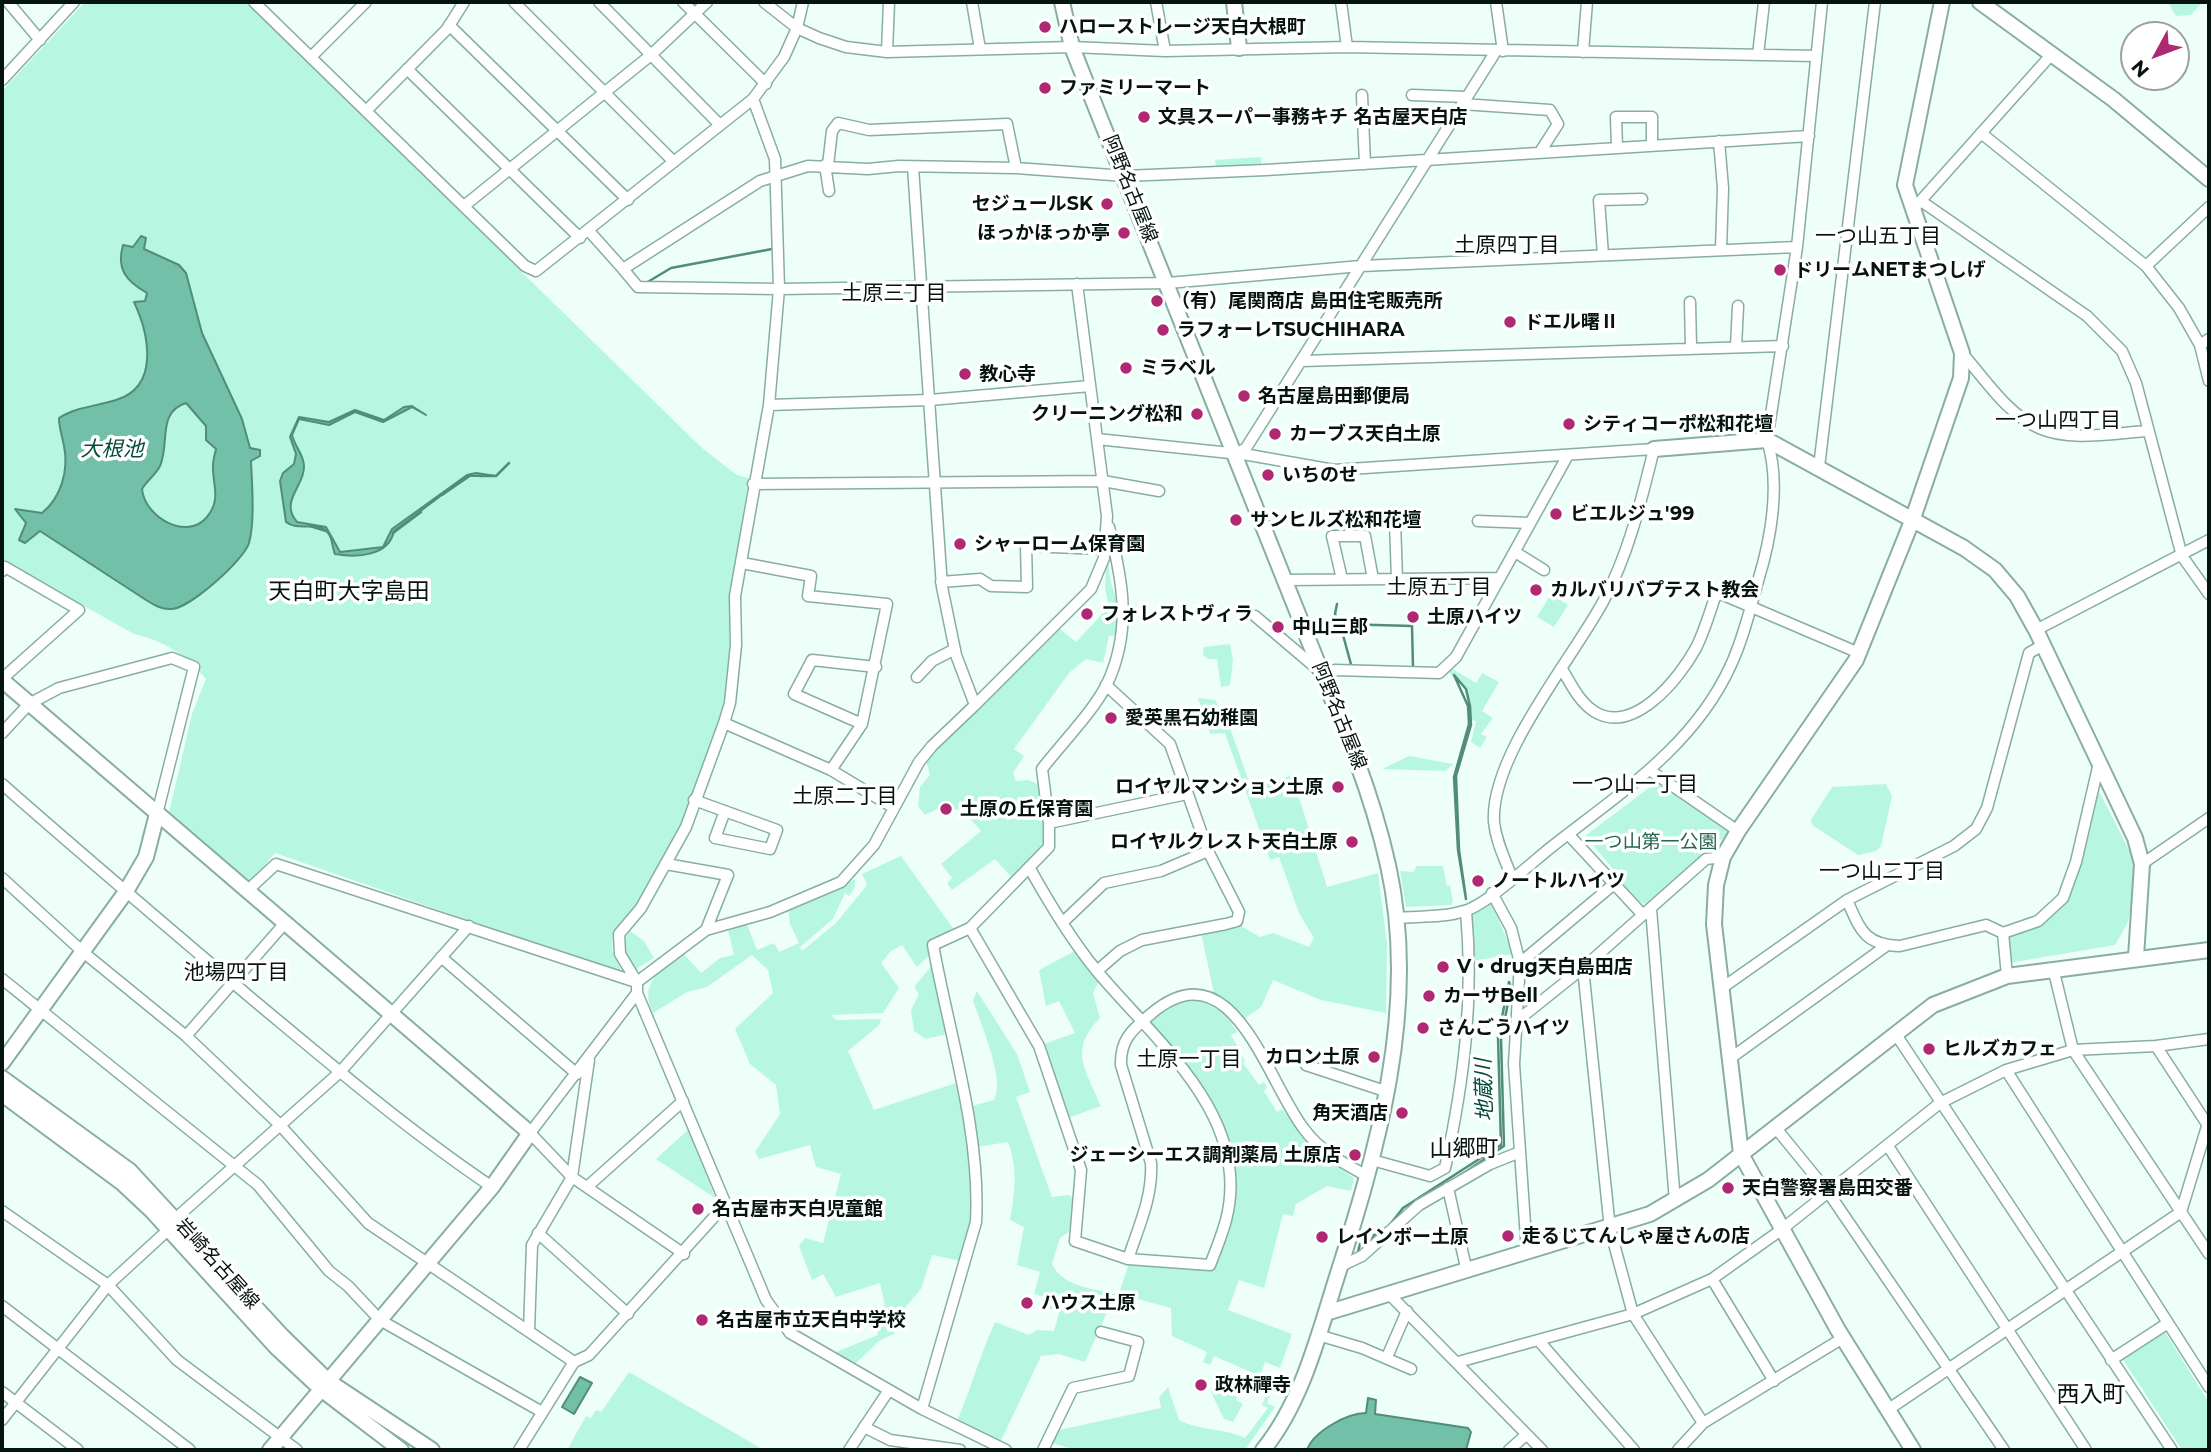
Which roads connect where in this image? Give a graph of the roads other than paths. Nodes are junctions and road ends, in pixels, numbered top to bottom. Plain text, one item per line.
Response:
1 (8, 2) edge
2 (75, 2) edge
3 (366, 2) edge
4 (464, 2) edge
5 (514, 2) edge
6 (599, 2) edge
7 (683, 2) edge
8 (707, 2) edge
9 (764, 2) edge
10 (803, 2) edge
11 (889, 2) edge
12 (972, 2) edge
13 (1062, 2) edge
14 (1156, 2) edge
15 (1234, 2) edge
16 (1342, 2) edge
17 (1496, 2) edge
18 (1587, 2) edge
19 (1764, 2) edge
20 (1822, 2) edge
21 (1875, 2) edge
22 (1942, 2) edge
23 (1980, 2) edge
24 (259, 3) edge
25 (697, 15) junction
26 (449, 25) junction
27 (797, 28) junction
28 (40, 40) junction
29 (1072, 47) junction
30 (1347, 47) junction
31 (1239, 48) junction
32 (980, 50) junction
33 (1165, 51) junction
34 (1499, 51) junction
35 (887, 52) junction
36 (1583, 52) junction
37 (652, 55) junction
38 (1758, 55) junction
39 (2051, 55) junction
40 (1816, 56) junction
41 (310, 57) junction
42 (407, 69) junction
43 (2, 80) edge
44 (766, 84) junction
45 (605, 92) junction
46 (1362, 95) dead end
47 (1412, 95) dead end
48 (753, 99) junction
49 (1465, 100) junction
50 (366, 111) junction
51 (720, 125) junction
52 (557, 131) junction
53 (1981, 133) junction
54 (1810, 135) junction
55 (1719, 141) junction
56 (1652, 145) junction
57 (1617, 147) junction
58 (1539, 152) junction
59 (1427, 160) junction
60 (674, 162) junction
61 (1365, 164) junction
62 (827, 165) junction
63 (913, 167) junction
64 (1016, 168) junction
65 (511, 170) junction
66 (774, 175) junction
67 (1125, 176) junction
68 (2209, 179) edge
69 (828, 191) dead end
70 (1642, 199) dead end
71 (628, 200) junction
72 (464, 206) junction
73 (1916, 206) junction
74 (2209, 207) edge
75 (589, 231) junction
76 (580, 238) junction
77 (1797, 247) junction
78 (1721, 250) junction
79 (1603, 255) junction
80 (1361, 266) junction
81 (2146, 266) junction
82 (624, 269) junction
83 (1168, 283) junction
84 (1076, 284) junction
85 (923, 286) junction
86 (779, 289) junction
87 (1690, 302) dead end
88 (1738, 306) dead end
89 (2205, 342) edge
90 (1736, 346) junction
91 (1783, 346) junction
92 (1691, 347) junction
93 (1962, 353) junction
94 (1302, 361) junction
95 (2209, 381) edge
96 (1090, 386) junction
97 (930, 400) junction
98 (769, 405) junction
99 (2147, 431) junction
100 (1097, 439) junction
101 (1768, 440) junction
102 (1654, 449) junction
103 (1568, 454) junction
104 (1234, 455) junction
105 (1819, 467) junction
106 (1103, 481) junction
107 (753, 484) junction
108 (936, 485) junction
109 (1159, 491) dead end
110 (1107, 516) junction
111 (1478, 521) dead end
112 (1912, 521) junction
113 (1395, 522) dead end
114 (1531, 523) junction
115 (2209, 540) edge
116 (1104, 549) junction
117 (1515, 552) junction
118 (2182, 556) junction
119 (742, 563) junction
120 (1544, 570) dead end
121 (2, 571) edge
122 (1500, 578) junction
123 (1342, 579) junction
124 (1373, 579) junction
125 (1397, 579) junction
126 (1284, 580) junction
127 (941, 582) junction
128 (2209, 594) edge
129 (1751, 604) junction
130 (1255, 616) dead end
131 (2036, 630) junction
132 (2043, 645) junction
133 (955, 649) junction
134 (1859, 653) junction
135 (876, 667) junction
136 (1562, 669) junction
137 (1322, 673) junction
138 (917, 677) dead end
139 (2, 679) edge
140 (1106, 685) junction
141 (29, 704) junction
142 (975, 705) junction
143 (724, 723) junction
144 (862, 724) junction
145 (2, 733) edge
146 (2099, 763) junction
147 (831, 770) junction
148 (1651, 771) junction
149 (2, 784) edge
150 (1187, 794) junction
151 (694, 800) junction
152 (894, 808) junction
153 (725, 811) junction
154 (157, 814) junction
155 (2209, 818) edge
156 (1049, 823) junction
157 (1738, 831) junction
158 (1568, 834) junction
159 (1208, 851) junction
160 (1723, 857) junction
161 (666, 864) junction
162 (2142, 864) junction
163 (1029, 867) junction
164 (2, 878) edge
165 (1512, 878) junction
166 (1614, 884) junction
167 (247, 891) junction
168 (125, 893) junction
169 (1492, 893) junction
170 (1847, 900) junction
171 (1466, 911) junction
172 (1647, 912) junction
173 (1396, 918) junction
174 (285, 923) junction
175 (1062, 923) junction
176 (469, 926) junction
177 (970, 928) junction
178 (706, 930) junction
179 (2003, 933) junction
180 (1886, 946) junction
181 (2209, 950) edge
182 (83, 952) junction
183 (442, 957) junction
184 (2136, 957) junction
185 (1520, 963) junction
186 (1583, 968) junction
187 (2053, 968) junction
188 (1097, 971) junction
189 (2007, 976) junction
190 (2, 979) edge
191 (233, 982) junction
192 (637, 982) junction
193 (1722, 988) junction
194 (637, 993) junction
195 (41, 1011) junction
196 (392, 1015) junction
197 (1518, 1020) junction
198 (1141, 1022) junction
199 (1895, 1033) junction
200 (186, 1036) junction
201 (2209, 1039) edge
202 (2156, 1045) junction
203 (2073, 1050) junction
204 (589, 1059) junction
205 (1728, 1060) junction
206 (2, 1063) edge
207 (1306, 1065) dead end
208 (2006, 1070) junction
209 (340, 1072) junction
210 (577, 1074) junction
211 (2, 1078) edge
212 (1388, 1092) junction
213 (2, 1094) edge
214 (683, 1101) junction
215 (1940, 1103) junction
216 (2208, 1122) edge
217 (279, 1124) junction
218 (1775, 1127) junction
219 (530, 1133) junction
220 (1888, 1146) junction
221 (1520, 1152) junction
222 (1741, 1154) junction
223 (1372, 1160) junction
224 (232, 1166) junction
225 (1367, 1176) junction
226 (572, 1177) junction
227 (492, 1186) junction
228 (587, 1187) junction
229 (1448, 1188) junction
230 (1828, 1192) junction
231 (1675, 1201) junction
232 (724, 1206) junction
233 (2, 1211) edge
234 (2181, 1212) junction
235 (172, 1224) junction
236 (1610, 1229) junction
237 (1781, 1230) junction
238 (538, 1233) junction
239 (2123, 1251) junction
240 (1527, 1252) junction
241 (684, 1254) junction
242 (2209, 1254) edge
243 (1128, 1259) junction
244 (426, 1264) junction
245 (1341, 1266) junction
246 (1466, 1272) junction
247 (1712, 1279) junction
248 (108, 1285) junction
249 (2065, 1291) junction
250 (1390, 1295) junction
251 (2, 1306) edge
252 (1406, 1311) junction
253 (1326, 1313) junction
254 (628, 1314) junction
255 (1633, 1314) junction
256 (380, 1320) junction
257 (2168, 1322) junction
258 (2007, 1330) junction
259 (529, 1331) junction
260 (1101, 1332) dead end
261 (1318, 1335) junction
262 (1843, 1338) junction
263 (1539, 1341) junction
264 (57, 1348) junction
265 (1388, 1357) junction
266 (2111, 1360) junction
267 (574, 1362) junction
268 (1458, 1362) junction
269 (1411, 1369) dead end
270 (1949, 1369) junction
271 (1774, 1381) junction
272 (324, 1385) junction
273 (2209, 1387) edge
274 (889, 1390) junction
275 (2, 1392) edge
276 (16, 1403) junction
277 (922, 1409) junction
278 (1889, 1409) junction
279 (542, 1412) junction
280 (2, 1420) edge
281 (1703, 1423) junction
282 (864, 1427) junction
283 (971, 1433) junction
284 (1526, 1435) junction
285 (281, 1437) junction
286 (78, 1450) edge
287 (190, 1450) edge
288 (270, 1450) edge
289 (297, 1450) edge
290 (400, 1450) edge
291 (432, 1450) edge
292 (519, 1450) edge
293 (849, 1450) edge
294 (962, 1450) edge
295 (1006, 1450) edge
296 (1043, 1450) edge
297 (1263, 1450) edge
298 (1509, 1450) edge
299 (1542, 1450) edge
300 (1634, 1450) edge
301 (1678, 1450) edge
302 (1913, 1450) edge
303 (2004, 1450) edge
304 (2086, 1450) edge
305 (2172, 1450) edge

1 - 28 street
2 - 28 street
3 - 41 street
4 - 26 street
5 - 45 street
6 - 37 street
7 - 25 street
8 - 25 street
9 - 27 street
10 - 27 street
11 - 35 street
12 - 32 street
13 - 29 street, 阿野名古屋線
14 - 33 street
15 - 31 street
16 - 30 street
17 - 34 street
18 - 36 street
19 - 38 street
20 - 40 street
21 - 105 street
22 - 73 street
23 - 39 street
24 - 41 street
25 - 37 street
25 - 44 street
26 - 42 street
26 - 52 street
27 - 35 street
27 - 44 street
28 - 43 street
29 - 32 street
29 - 33 street
29 - 67 street, 阿野名古屋線
30 - 31 street
30 - 34 street
31 - 33 street
32 - 35 street
34 - 36 street
34 - 49 street
36 - 38 street
37 - 45 street
37 - 51 street
38 - 40 street
39 - 53 street
39 - 68 street
40 - 54 street
41 - 50 street
42 - 50 street
42 - 65 street
44 - 48 street
45 - 52 street
45 - 60 street
46 - 61 street
47 - 49 street
48 - 51 street
48 - 66 street
49 - 58 street
49 - 59 street
50 - 72 street
51 - 60 street
52 - 65 street
52 - 71 street
53 - 73 street
53 - 81 street
54 - 55 street
54 - 77 street
55 - 56 street
55 - 78 street
56 - 57 street
56 - 57 street
57 - 58 street
58 - 59 street
59 - 61 street
59 - 80 street
60 - 71 street
61 - 67 street
62 - 63 street
62 - 64 street
62 - 66 street
62 - 69 street
63 - 64 street
63 - 85 street
64 - 67 street
65 - 72 street
65 - 76 street
66 - 82 street
66 - 86 street
67 - 83 street, 阿野名古屋線
70 - 79 street
71 - 75 street
72 - 76 street
73 - 93 street
73 - 99 street
74 - 81 street
75 - 76 street
75 - 82 street
77 - 78 street
77 - 91 street
78 - 79 street
79 - 80 street
80 - 83 street
80 - 94 street
81 - 89 street
82 - 86 street
83 - 84 street
83 - 104 street, 阿野名古屋線
84 - 85 street
84 - 96 street
85 - 86 street
85 - 97 street
86 - 98 street
87 - 92 street
88 - 90 street
89 - 95 street
90 - 91 street
90 - 92 street
91 - 101 street
92 - 94 street
93 - 99 street
93 - 112 street
94 - 104 street
96 - 97 street
96 - 100 street
97 - 98 street
97 - 108 street
98 - 107 street
99 - 118 street
100 - 104 street
100 - 106 street
101 - 102 street
101 - 105 street
101 - 129 street
102 - 103 street
102 - 136 street
103 - 104 street
103 - 114 street
104 - 126 street, 阿野名古屋線
105 - 112 street
106 - 108 street
106 - 109 street
106 - 110 street
107 - 108 street
107 - 119 street
108 - 127 street
110 - 116 street
110 - 140 street
111 - 114 street
112 - 131 street
112 - 134 street
113 - 125 street
114 - 117 street
115 - 118 street
116 - 127 street
116 - 142 street
117 - 120 street
117 - 122 street
118 - 128 street
118 - 131 street
119 - 135 street
119 - 143 street
121 - 139 street
122 - 125 street
122 - 137 street
123 - 124 street
123 - 124 street
123 - 126 street
124 - 125 street
126 - 137 street, 阿野名古屋線
127 - 133 street
129 - 134 street
129 - 136 street
129 - 148 street
130 - 137 street
131 - 132 street
132 - 146 street
132 - 170 street
133 - 138 street
133 - 142 street
134 - 157 street
135 - 144 street
135 - 144 street
136 - 165 street
137 - 173 street, 阿野名古屋線
139 - 141 street
140 - 150 street
140 - 156 street
141 - 145 street
141 - 154 street
141 - 154 street
142 - 152 street
143 - 147 street
143 - 151 street
144 - 147 street
146 - 162 street
146 - 179 street
147 - 152 street
148 - 157 street
148 - 158 street
149 - 168 street
150 - 156 street
150 - 159 street
151 - 153 street
151 - 161 street
152 - 178 street
153 - 153 street
154 - 167 street
154 - 168 street
155 - 162 street
156 - 163 street
157 - 160 street
158 - 165 street
158 - 166 street
159 - 175 street
159 - 188 street
160 - 172 street
160 - 193 street
161 - 178 street
161 - 192 street
162 - 184 street
163 - 175 street
163 - 177 street
164 - 182 street
165 - 169 street
166 - 172 street
166 - 185 street
167 - 174 street
167 - 176 street
168 - 182 street
168 - 191 street
169 - 171 street
169 - 185 street
170 - 180 street
170 - 193 street
171 - 173 street
171 - 223 street
172 - 186 street
172 - 231 street
173 - 212 street, 阿野名古屋線
174 - 191 street
174 - 196 street
175 - 188 street
176 - 183 street
176 - 192 street
177 - 243 street
177 - 277 street
178 - 192 street
179 - 180 street
179 - 189 street
180 - 205 street
181 - 184 street
182 - 195 street
182 - 200 street
183 - 196 street
183 - 210 street
184 - 187 street
185 - 197 street
186 - 197 street
186 - 236 street
187 - 189 street
187 - 203 street
188 - 198 street
189 - 199 street
190 - 195 street
191 - 200 street
191 - 209 street
192 - 194 street
193 - 205 street
194 - 204 street
194 - 214 street
195 - 206 street
195 - 224 street
196 - 209 street
196 - 219 street
197 - 221 street
198 - 225 street
198 - 243 street
198 - 243 street
199 - 215 street
199 - 218 street
200 - 217 street
201 - 202 street
202 - 203 street
202 - 216 street
203 - 208 street
203 - 234 street
204 - 210 street
204 - 226 street
205 - 222 street
207 - 212 street
208 - 215 street
208 - 239 street
209 - 217 street
209 - 227 street
210 - 219 street
211 - 235 street, 岩崎名古屋線
212 - 223 street, 阿野名古屋線
213 - 235 street, 岩崎名古屋線
214 - 228 street
214 - 232 street
215 - 220 street
215 - 249 street
216 - 234 street
217 - 224 street
217 - 244 street
218 - 222 street
218 - 230 street
219 - 226 street
219 - 227 street
220 - 230 street
220 - 258 street
221 - 229 street
221 - 240 street
222 - 231 street
222 - 237 street
223 - 225 street, 阿野名古屋線
224 - 235 street
224 - 256 street
225 - 245 street, 阿野名古屋線
226 - 228 street
226 - 238 street
227 - 244 street
228 - 241 street
229 - 245 street
229 - 246 street
230 - 237 street
230 - 270 street
231 - 236 street
232 - 241 street
232 - 274 street
233 - 248 street
234 - 239 street
234 - 242 street
235 - 248 street
235 - 272 street, 岩崎名古屋線
236 - 240 street
236 - 255 street
237 - 247 street
237 - 262 street
238 - 254 street
238 - 259 street
239 - 249 street
239 - 257 street
240 - 246 street
241 - 254 street
244 - 256 street
244 - 259 street
245 - 253 street, 阿野名古屋線
246 - 250 street
247 - 255 street
247 - 271 street
248 - 264 street
248 - 285 street
249 - 258 street
249 - 266 street
250 - 252 street
250 - 253 street
251 - 264 street
252 - 265 street
252 - 268 street
253 - 261 street, 阿野名古屋線
254 - 267 street
255 - 263 street
255 - 281 street
256 - 272 street
256 - 279 street
257 - 266 street
257 - 273 street
258 - 270 street
258 - 304 street
259 - 267 street
260 - 296 street
261 - 265 street
261 - 297 street, 阿野名古屋線
262 - 271 street
262 - 278 street
263 - 268 street
263 - 300 street
264 - 276 street
264 - 287 street
265 - 269 street
266 - 305 street
267 - 279 street
268 - 284 street
270 - 278 street
270 - 303 street
271 - 281 street
272 - 285 street
272 - 290 street, 岩崎名古屋線
272 - 291 street, 岩崎名古屋線
274 - 277 street
274 - 282 street
275 - 276 street
276 - 280 street
276 - 286 street
277 - 283 street
278 - 302 street
279 - 292 street
281 - 301 street
282 - 293 street
282 - 294 street
283 - 294 street
283 - 295 street
284 - 298 street
284 - 299 street
285 - 288 street
285 - 289 street

